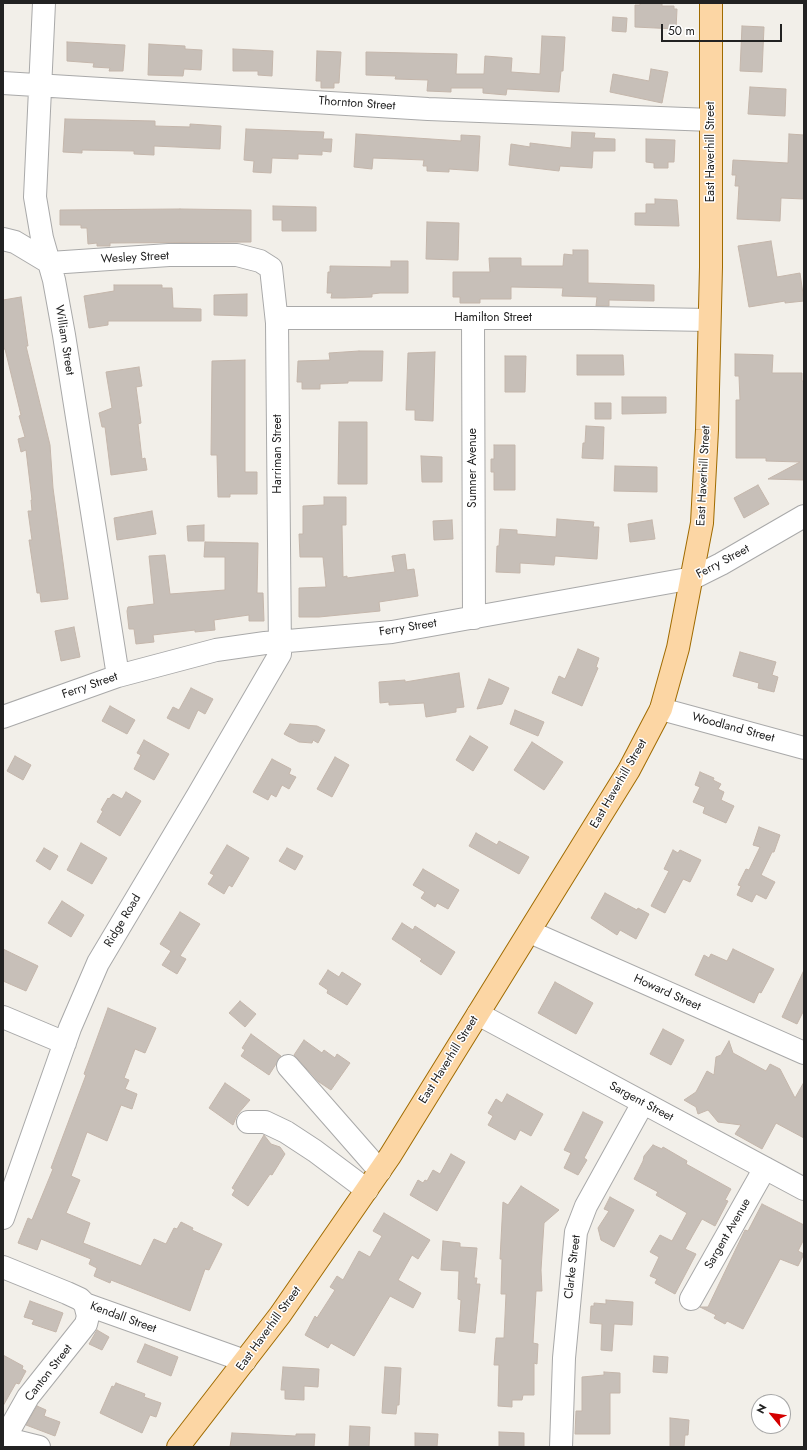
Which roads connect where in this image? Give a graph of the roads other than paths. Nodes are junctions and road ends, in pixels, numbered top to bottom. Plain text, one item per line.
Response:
1 (44, 3) edge
2 (711, 3) edge
3 (3, 83) edge
4 (41, 85) junction
5 (711, 120) junction
6 (3, 240) edge
7 (50, 263) junction
8 (271, 268) joint
9 (277, 318) junction
10 (473, 318) junction
11 (709, 320) junction
12 (804, 516) edge
13 (693, 578) junction
14 (474, 618) junction
15 (280, 642) junction
16 (118, 676) junction
17 (661, 709) junction
18 (3, 717) edge
19 (804, 748) edge
20 (530, 932) junction
21 (478, 1014) junction
22 (3, 1017) edge
23 (65, 1043) junction
24 (804, 1053) edge
25 (288, 1066) dead end
26 (643, 1103) junction
27 (248, 1122) dead end
28 (765, 1168) junction
29 (380, 1171) junction
30 (804, 1189) edge
31 (367, 1190) junction
32 (3, 1218) edge
33 (3, 1267) edge
34 (691, 1299) dead end
35 (85, 1304) junction
36 (245, 1361) junction
37 (3, 1439) edge
38 (39, 1447) edge
39 (178, 1447) edge
40 (561, 1447) edge

1 - 4 street, William Street
2 - 5 main road, East Haverhill Street
3 - 4 street, Thornton Street
4 - 5 street, Thornton Street
4 - 7 street, William Street
5 - 11 main road, East Haverhill Street
6 - 7 street
7 - 8 street, Wesley Street
7 - 16 street, William Street
8 - 9 street, Harriman Street
9 - 10 street, Hamilton Street
9 - 15 street, Harriman Street
10 - 11 street, Hamilton Street
10 - 14 street, Sumner Avenue
11 - 13 main road, East Haverhill Street
12 - 13 street, Ferry Street
13 - 14 street, Ferry Street
13 - 17 main road, East Haverhill Street
14 - 15 street, Ferry Street
15 - 16 street, Ferry Street
15 - 23 street, Ridge Road
16 - 18 street, Ferry Street
17 - 19 street, Woodland Street
17 - 20 main road, East Haverhill Street
20 - 21 main road, East Haverhill Street
20 - 24 street, Howard Street
21 - 26 street, Sargent Street
21 - 29 main road, East Haverhill Street
22 - 23 street
23 - 32 street, Ridge Road
25 - 29 street
26 - 28 street, Sargent Street
26 - 40 street, Clarke Street
27 - 31 street
28 - 30 street, Sargent Street
28 - 34 street, Sargent Avenue
29 - 31 main road, East Haverhill Street
31 - 36 main road, East Haverhill Street
33 - 35 street, Kendall Street
35 - 36 street, Kendall Street
35 - 37 street, Canton Street
36 - 39 main road, East Haverhill Street
37 - 38 street

